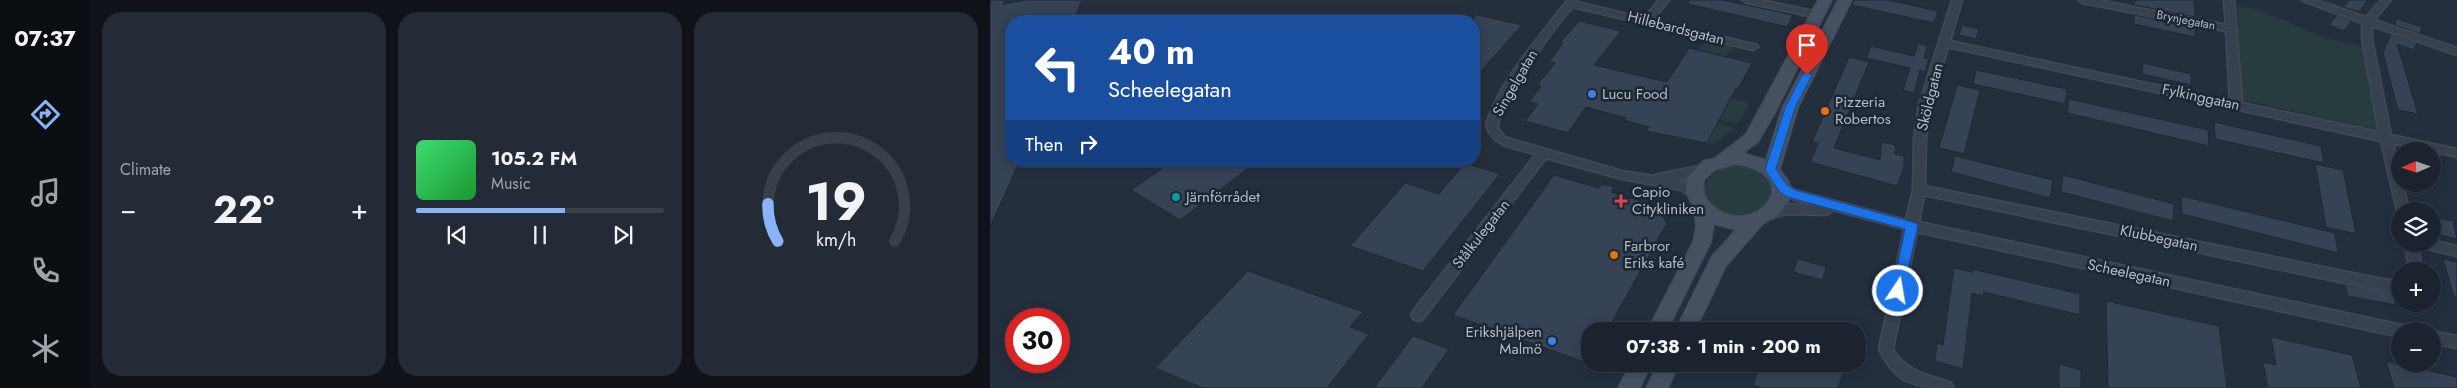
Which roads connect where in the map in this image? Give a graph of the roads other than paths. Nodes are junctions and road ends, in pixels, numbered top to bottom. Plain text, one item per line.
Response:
1 (1664, 0) edge
2 (1747, 0) edge
3 (1825, 0) edge
4 (1845, 0) edge
5 (1957, 0) edge
6 (2082, 0) edge
7 (2229, 0) edge
8 (2306, 0) edge
9 (2386, 0) edge
10 (1572, 1) edge
11 (1818, 15) junction
12 (1647, 21) junction
13 (2368, 22) junction
14 (2231, 29) junction
15 (1944, 43) junction
16 (1753, 47) dead end
17 (2457, 52) edge
18 (2236, 104) junction
19 (2386, 138) junction
20 (1544, 152) junction
21 (2457, 152) edge
22 (1723, 159) junction
23 (1705, 168) junction
24 (1622, 174) junction
25 (1775, 175) junction
26 (1919, 189) junction
27 (1694, 194) junction
28 (2401, 202) edge
29 (1703, 210) junction
30 (1856, 212) junction
31 (1760, 218) junction
32 (1912, 226) junction
33 (2441, 247) edge
34 (2457, 251) edge
35 (2391, 286) edge
36 (1418, 315) dead end
37 (1662, 322) edge
38 (1689, 322) edge
39 (2391, 329) edge
40 (2441, 339) edge
41 (2457, 342) edge
42 (1637, 372) edge
43 (1665, 372) edge
44 (1629, 388) edge
45 (1657, 388) edge
46 (1946, 388) edge

1 - 12 street
2 - 11 street
3 - 11 main road
4 - 25 main road
5 - 15 street, Sköldgatan
6 - 14 street, Brynjegatan
7 - 14 street
8 - 13 street
9 - 13 street
10 - 12 street, Hillebardsgatan
10 - 20 street, Singelgatan
11 - 22 main road
12 - 16 street, Hillebardsgatan
13 - 17 street
13 - 19 street
14 - 18 street
15 - 18 street, Fylkinggatan
15 - 26 street, Sköldgatan
18 - 19 street, Fylkinggatan
19 - 21 street, Fylkinggatan
19 - 28 street
20 - 24 street, Singelgatan
20 - 36 street, Stålkulegatan
22 - 23 main road
22 - 25 main road
23 - 24 street, Singelgatan
23 - 27 main road
24 - 27 street, Singelgatan
25 - 30 street, Scheelegatan
25 - 31 main road
26 - 32 street, Sköldgatan
26 - 35 street, Klubbegatan
27 - 29 main road
29 - 31 main road
29 - 37 main road
30 - 31 street, Scheelegatan
30 - 32 street, Scheelegatan
31 - 38 main road
32 - 39 street, Scheelegatan
32 - 46 street, Sköldgatan
33 - 34 street
40 - 41 street
42 - 44 main road
43 - 45 main road

